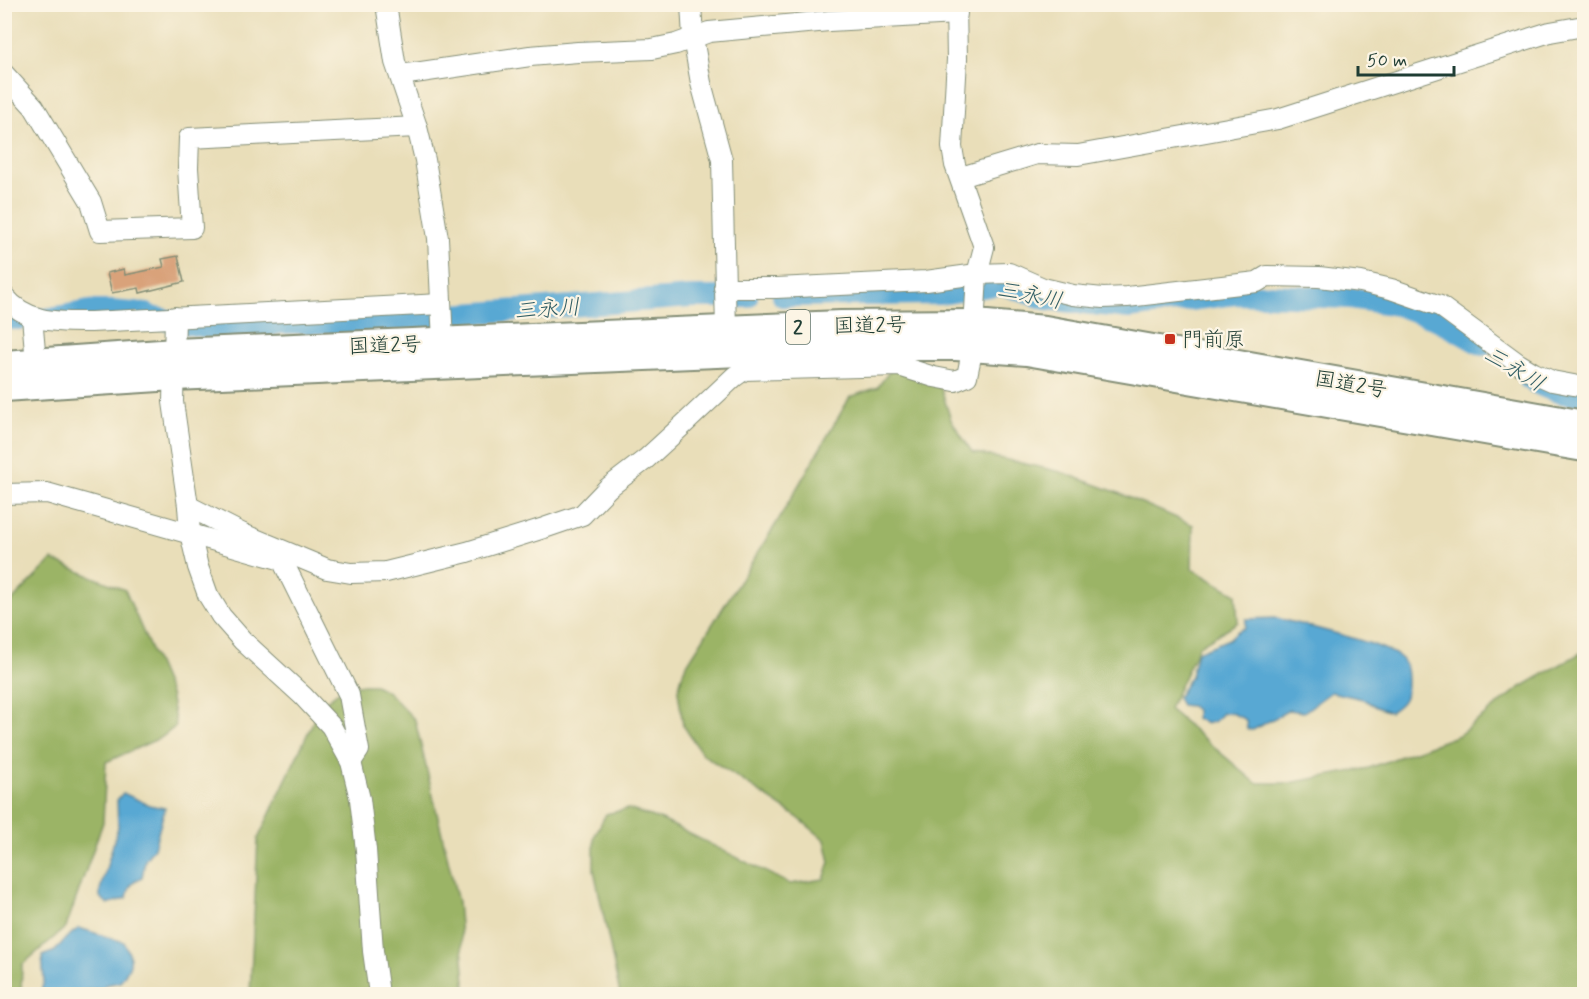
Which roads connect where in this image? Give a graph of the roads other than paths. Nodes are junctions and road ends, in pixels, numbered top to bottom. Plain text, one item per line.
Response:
1 (386, 4) edge
2 (691, 4) edge
3 (956, 9) edge
4 (1584, 27) edge
5 (693, 38) junction
6 (4, 74) edge
7 (401, 75) junction
8 (417, 127) junction
9 (961, 177) junction
10 (977, 277) junction
11 (724, 291) junction
12 (4, 296) edge
13 (441, 304) junction
14 (32, 317) junction
15 (175, 317) junction
16 (725, 322) junction
17 (974, 326) junction
18 (443, 342) junction
19 (4, 364) edge
20 (175, 364) junction
21 (37, 374) junction
22 (4, 387) edge
23 (1584, 387) edge
24 (1584, 425) edge
25 (1584, 447) edge
26 (4, 494) edge
27 (188, 506) junction
28 (190, 533) junction
29 (241, 541) junction
30 (351, 762) junction
31 (379, 994) edge

1 - 7 street
2 - 5 street
3 - 5 street
3 - 9 street
4 - 9 street
5 - 7 street
5 - 11 street
6 - 8 street
7 - 8 street
8 - 13 street
9 - 10 street
10 - 11 street
10 - 17 street
10 - 23 street
11 - 16 street
12 - 14 street
13 - 15 street
13 - 18 street
14 - 15 street
14 - 21 street
15 - 20 street
16 - 17 highway, 国道2号 / 2
16 - 18 highway, 国道2号 / 2
17 - 20 highway, 国道2号 / 2
17 - 24 highway, 国道2号 / 2
17 - 25 highway, 国道2号 / 2
17 - 29 street
18 - 20 highway, 国道2号 / 2
19 - 21 highway, 国道2号 / 2
20 - 21 highway, 国道2号 / 2
20 - 27 street
21 - 22 highway, 国道2号 / 2
26 - 28 street
27 - 28 street
27 - 29 street
28 - 29 street
28 - 30 street
29 - 30 street
30 - 31 street

